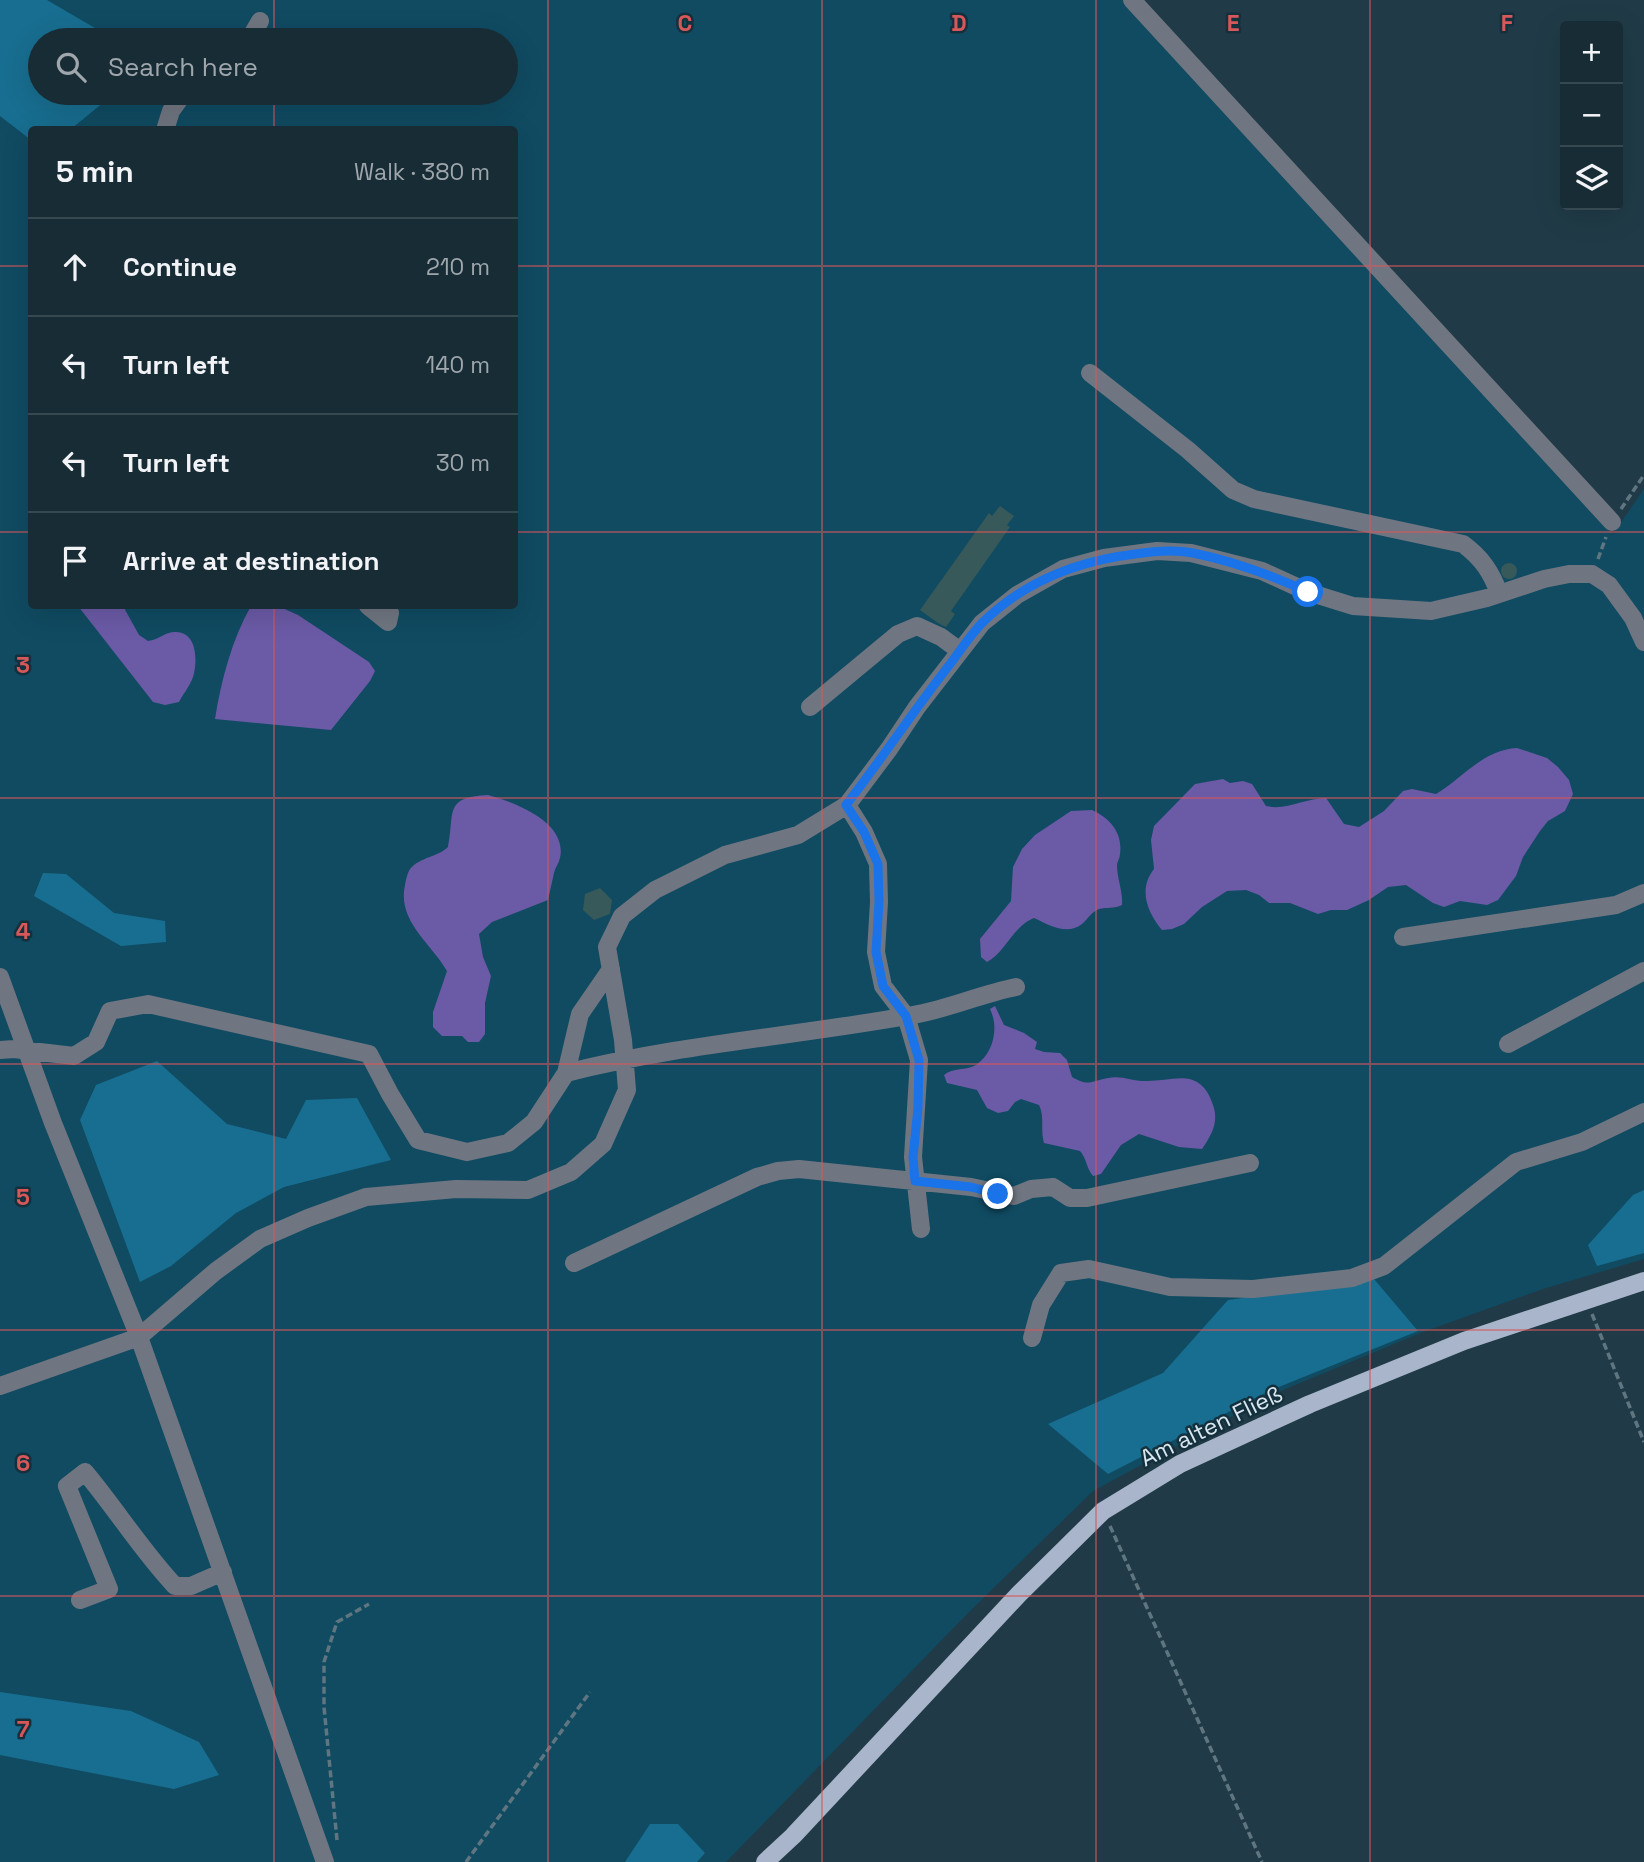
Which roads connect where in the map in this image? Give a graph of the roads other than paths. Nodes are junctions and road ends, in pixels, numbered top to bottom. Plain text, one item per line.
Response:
1 (1132, 0) edge
2 (260, 20) dead end
3 (256, 28) edge
4 (175, 105) edge
5 (166, 126) edge
6 (1090, 373) dead end
7 (1612, 522) road end
8 (1499, 593) junction
9 (372, 609) edge
10 (388, 609) edge
11 (1644, 642) edge
12 (960, 651) junction
13 (810, 707) dead end
14 (846, 805) junction
15 (1644, 893) edge
16 (1403, 937) dead end
17 (611, 969) junction
18 (1644, 971) edge
19 (0, 977) edge
20 (1016, 987) dead end
21 (906, 1016) junction
22 (1508, 1044) dead end
23 (0, 1050) edge
24 (27, 1051) junction
25 (624, 1058) junction
26 (566, 1073) junction
27 (1644, 1112) edge
28 (1250, 1163) dead end
29 (915, 1181) junction
30 (921, 1229) dead end
31 (574, 1263) dead end
32 (1644, 1281) edge
33 (139, 1337) junction
34 (1032, 1338) dead end
35 (0, 1386) edge
36 (223, 1573) junction
37 (80, 1600) dead end
38 (326, 1862) edge
39 (765, 1862) edge

1 - 7 street
2 - 3 street
4 - 5 street
6 - 8 street
8 - 11 street
8 - 12 street
9 - 10 street
12 - 13 street
12 - 14 street
14 - 17 street
14 - 21 street
15 - 16 street
17 - 25 street
17 - 26 street
18 - 22 street
19 - 24 street
20 - 21 street
21 - 25 street
21 - 29 street
23 - 24 street
24 - 26 street
24 - 33 street
25 - 26 street
25 - 33 street
27 - 34 street
28 - 29 street
29 - 30 street
29 - 31 street
32 - 39 main road, Am alten Fließ
33 - 35 street
33 - 36 street
36 - 37 street
36 - 38 street

